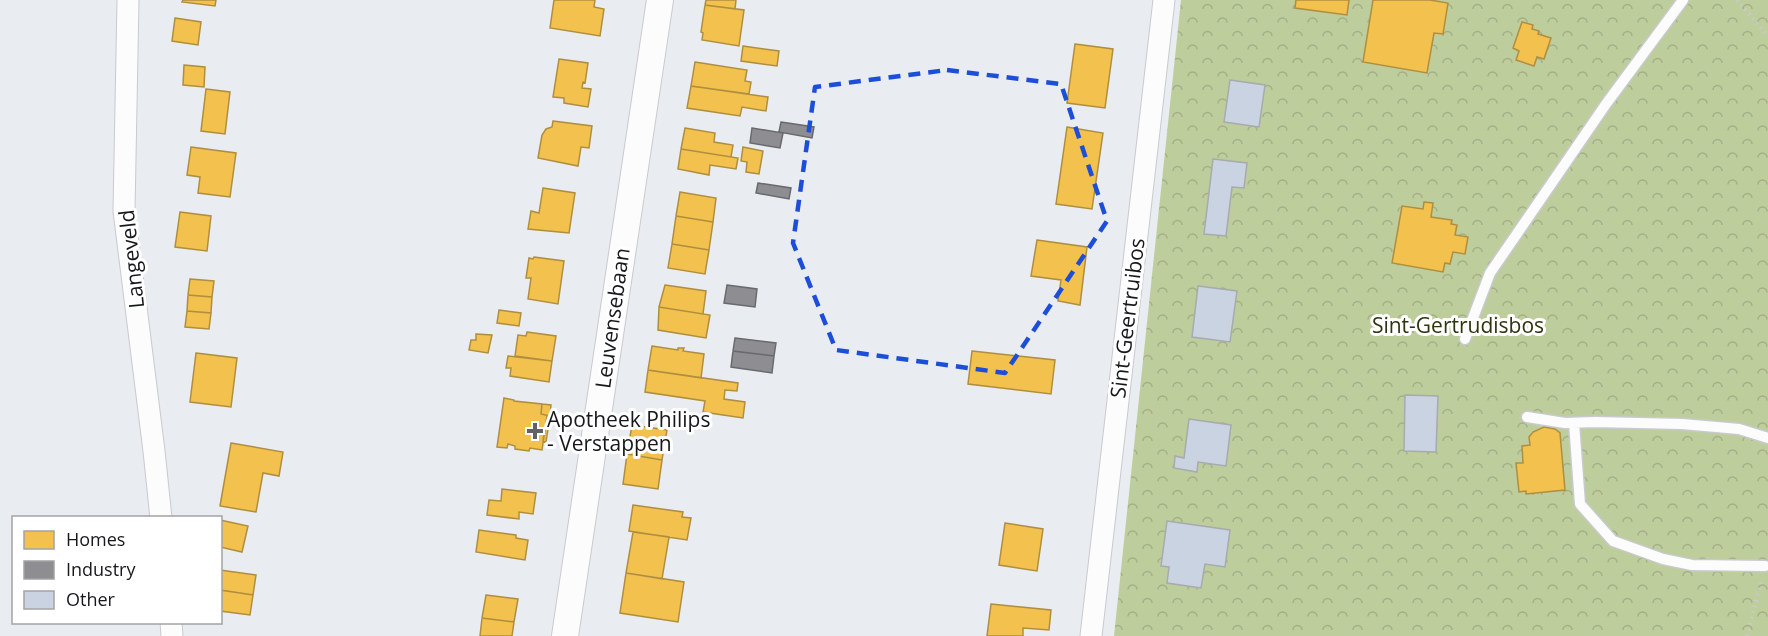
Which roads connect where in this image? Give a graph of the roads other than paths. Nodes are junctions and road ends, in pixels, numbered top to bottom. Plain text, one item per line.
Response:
1 (128, 0) edge
2 (660, 0) edge
3 (1164, 0) edge
4 (1683, 0) edge
5 (1465, 339) dead end
6 (1527, 417) dead end
7 (1574, 423) junction
8 (1768, 438) edge
9 (161, 516) edge
10 (1765, 566) road end
11 (565, 636) edge
12 (1091, 636) edge

1 - 9 street, Langeveld
2 - 11 street, Leuvensebaan
3 - 12 street, Sint-Geertruibos
4 - 5 lane
6 - 7 lane
7 - 8 lane
7 - 10 lane

